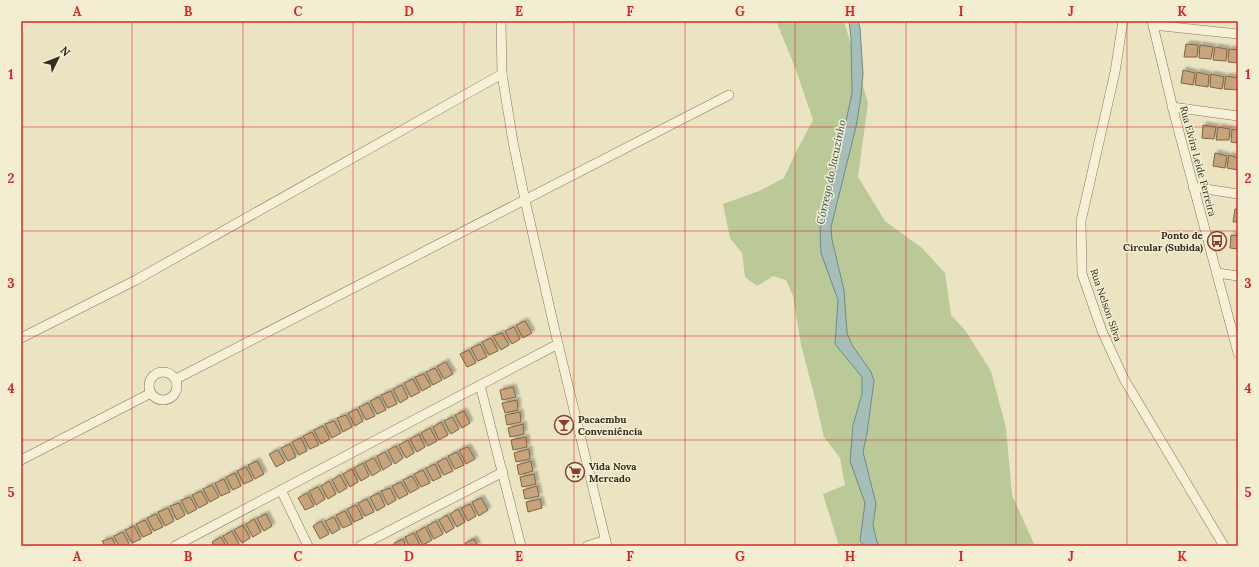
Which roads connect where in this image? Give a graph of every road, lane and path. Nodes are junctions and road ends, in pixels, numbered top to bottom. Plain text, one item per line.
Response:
1 (501, 21) edge
2 (1123, 21) edge
3 (1153, 23) edge
4 (1238, 34) edge
5 (502, 74) junction
6 (729, 94) dead end
7 (1172, 107) junction
8 (1238, 116) edge
9 (1193, 188) junction
10 (1238, 194) edge
11 (525, 200) junction
12 (1216, 273) junction
13 (1238, 276) edge
14 (21, 338) edge
15 (558, 344) junction
16 (1238, 352) edge
17 (176, 379) junction
18 (480, 385) junction
19 (151, 393) junction
20 (21, 460) edge
21 (502, 472) junction
22 (281, 490) junction
23 (606, 543) edge
24 (175, 546) edge
25 (308, 546) edge
26 (360, 546) edge
27 (521, 546) edge
28 (587, 546) edge
29 (1224, 546) edge

1 - 5 street
2 - 29 street, Rua Nelson Silva
3 - 4 street
3 - 7 street, Rua Elvira Leide Ferreira
5 - 11 street
5 - 14 street
6 - 11 street
7 - 8 street
7 - 9 street, Rua Elvira Leide Ferreira
9 - 10 street
9 - 12 street, Rua Elvira Leide Ferreira
11 - 15 street
11 - 17 street
12 - 13 street
12 - 16 street, Rua Elvira Leide Ferreira
15 - 18 street
15 - 23 street
17 - 19 street
17 - 19 street
18 - 21 street
18 - 22 street
19 - 20 street
21 - 26 street
21 - 27 street
22 - 24 street
22 - 25 street
23 - 28 street

